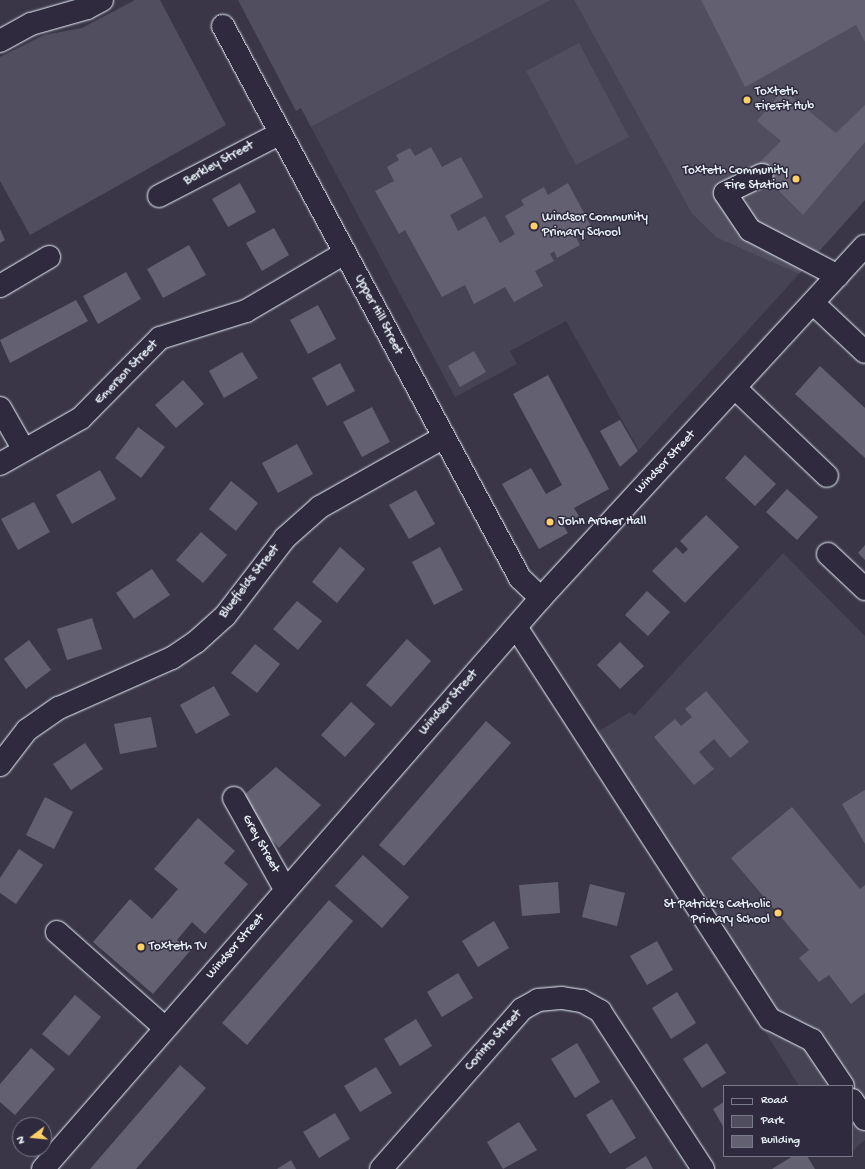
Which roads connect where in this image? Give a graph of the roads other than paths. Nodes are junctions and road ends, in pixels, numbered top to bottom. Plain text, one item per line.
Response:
1 (102, 0) edge
2 (223, 26) dead end
3 (0, 41) edge
4 (280, 134) junction
5 (762, 174) dead end
6 (159, 196) dead end
7 (865, 246) edge
8 (345, 253) junction
9 (49, 257) dead end
10 (838, 276) junction
11 (0, 286) edge
12 (813, 303) junction
13 (865, 352) edge
14 (735, 388) junction
15 (0, 408) edge
16 (444, 437) junction
17 (24, 450) junction
18 (0, 464) edge
19 (827, 476) dead end
20 (828, 554) dead end
21 (865, 589) edge
22 (541, 598) junction
23 (516, 627) junction
24 (0, 765) edge
25 (234, 798) dead end
26 (286, 889) junction
27 (57, 932) dead end
28 (165, 1028) junction
29 (842, 1085) edge
30 (853, 1101) edge
31 (865, 1119) edge
32 (43, 1169) edge
33 (381, 1169) edge
34 (703, 1169) edge

1 - 3 street
2 - 4 street, Upper Hill Street
4 - 6 street, Berkley Street
4 - 8 street, Upper Hill Street
5 - 10 street
7 - 10 street, Windsor Street
8 - 16 street, Upper Hill Street
8 - 17 street, Emerson Street
9 - 11 street
10 - 12 street, Windsor Street
12 - 13 street
12 - 14 street, Windsor Street
14 - 19 street
14 - 22 street, Windsor Street
15 - 17 street
16 - 22 street, Upper Hill Street
16 - 24 street, Bluefields Street
17 - 18 street, Emerson Street
20 - 21 street
22 - 23 street, Windsor Street
23 - 26 street, Windsor Street
23 - 29 street
25 - 26 street, Grey Street
26 - 28 street, Windsor Street
27 - 28 street
28 - 32 street, Windsor Street
30 - 31 street
33 - 34 street, Corinto Street

